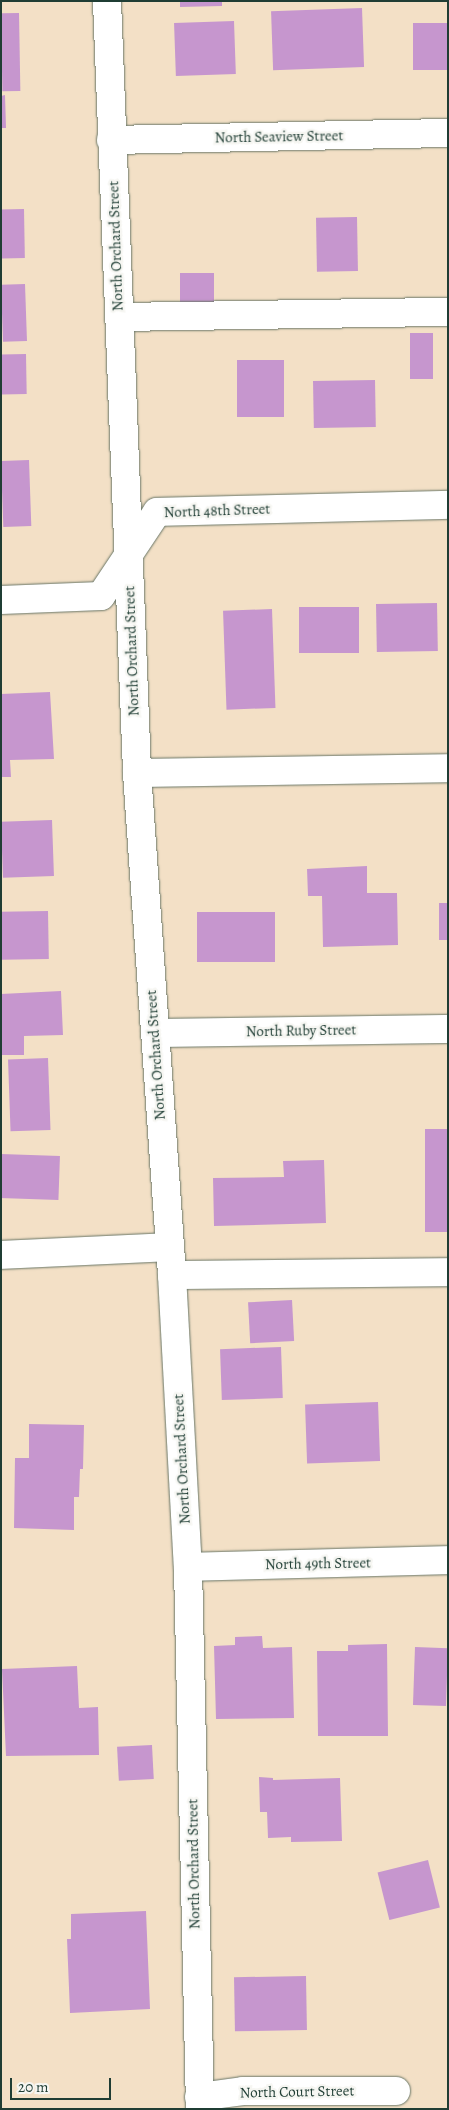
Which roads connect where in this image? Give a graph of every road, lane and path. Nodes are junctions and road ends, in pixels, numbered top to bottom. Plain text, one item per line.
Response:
1 (106, 1) edge
2 (448, 133) edge
3 (111, 140) junction
4 (448, 312) edge
5 (119, 317) junction
6 (448, 505) edge
7 (128, 553) junction
8 (1, 600) edge
9 (448, 768) edge
10 (137, 773) junction
11 (448, 1029) edge
12 (155, 1033) junction
13 (168, 1248) junction
14 (1, 1255) edge
15 (448, 1272) edge
16 (172, 1275) junction
17 (448, 1560) edge
18 (188, 1567) junction
19 (396, 2091) dead end
20 (199, 2103) edge

1 - 3 street, North Orchard Street
2 - 3 street, North Seaview Street
3 - 5 street, North Orchard Street
4 - 5 street
5 - 7 street, North Orchard Street
6 - 7 street, North 48th Street
7 - 8 street, North 48th Street
7 - 10 street, North Orchard Street
9 - 10 street
10 - 12 street, North Orchard Street
11 - 12 street, North Ruby Street
12 - 13 street, North Orchard Street
13 - 14 street
13 - 16 street, North Orchard Street
15 - 16 street
16 - 18 street, North Orchard Street
17 - 18 street, North 49th Street
18 - 20 street, North Orchard Street
19 - 20 street, North Court Street

